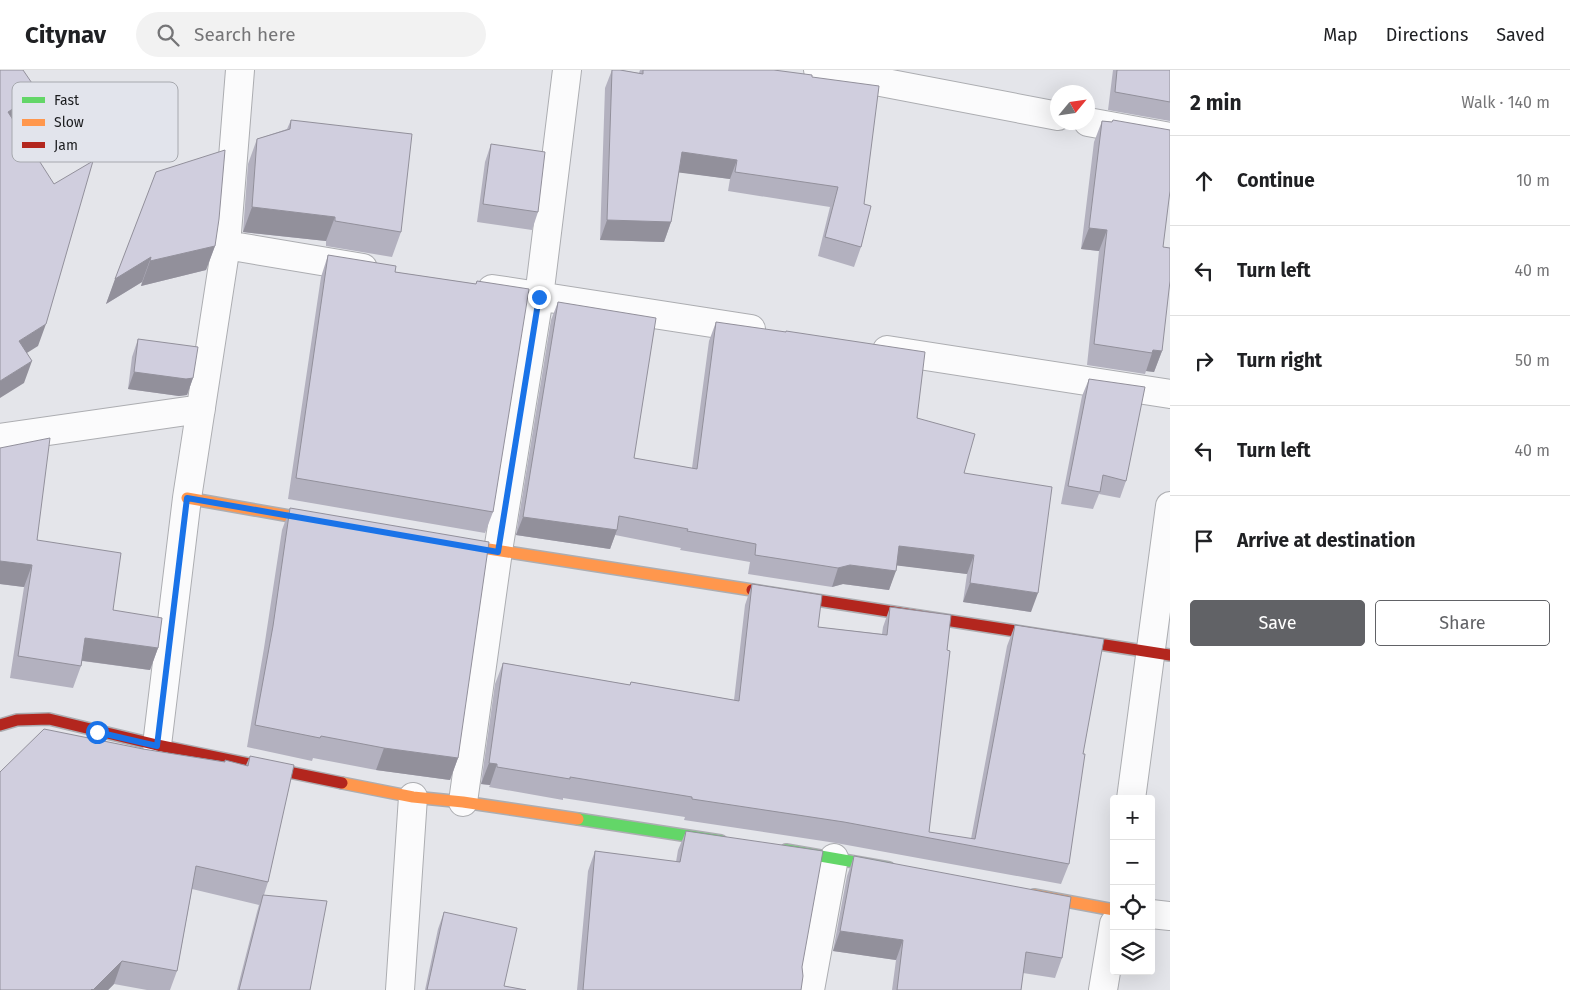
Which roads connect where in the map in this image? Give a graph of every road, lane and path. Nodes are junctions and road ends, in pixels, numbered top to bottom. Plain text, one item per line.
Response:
1 (240, 70) edge
2 (567, 70) edge
3 (818, 70) edge
4 (1050, 114) edge
5 (1095, 123) edge
6 (1170, 137) edge
7 (226, 245) junction
8 (392, 273) edge
9 (470, 286) edge
10 (539, 297) junction
11 (775, 333) edge
12 (864, 347) edge
13 (1170, 394) edge
14 (201, 409) junction
15 (0, 438) edge
16 (187, 498) junction
17 (1170, 506) edge
18 (333, 523) edge
19 (440, 542) edge
20 (498, 552) junction
21 (1161, 653) edge
22 (0, 725) edge
23 (157, 746) junction
24 (1132, 795) edge
25 (413, 797) junction
26 (464, 802) junction
27 (737, 843) edge
28 (776, 849) edge
29 (834, 858) junction
30 (902, 870) edge
31 (1027, 894) edge
32 (1110, 909) edge
33 (1155, 914) edge
34 (1170, 916) edge
35 (1113, 930) edge
36 (400, 990) edge
37 (810, 990) edge
38 (1103, 990) edge

1 - 7 street
2 - 10 street
3 - 4 street
5 - 6 street
7 - 8 street
7 - 14 street
9 - 10 street
10 - 11 street
10 - 20 street
12 - 13 street
14 - 15 street
14 - 16 street
16 - 18 street
16 - 23 street
17 - 21 street
19 - 20 street
20 - 21 street
20 - 26 street
21 - 24 street
22 - 23 street
23 - 25 street
25 - 26 street
25 - 36 street
26 - 27 street
28 - 29 street
29 - 30 street
29 - 37 street
31 - 32 street
33 - 34 street
35 - 38 street

